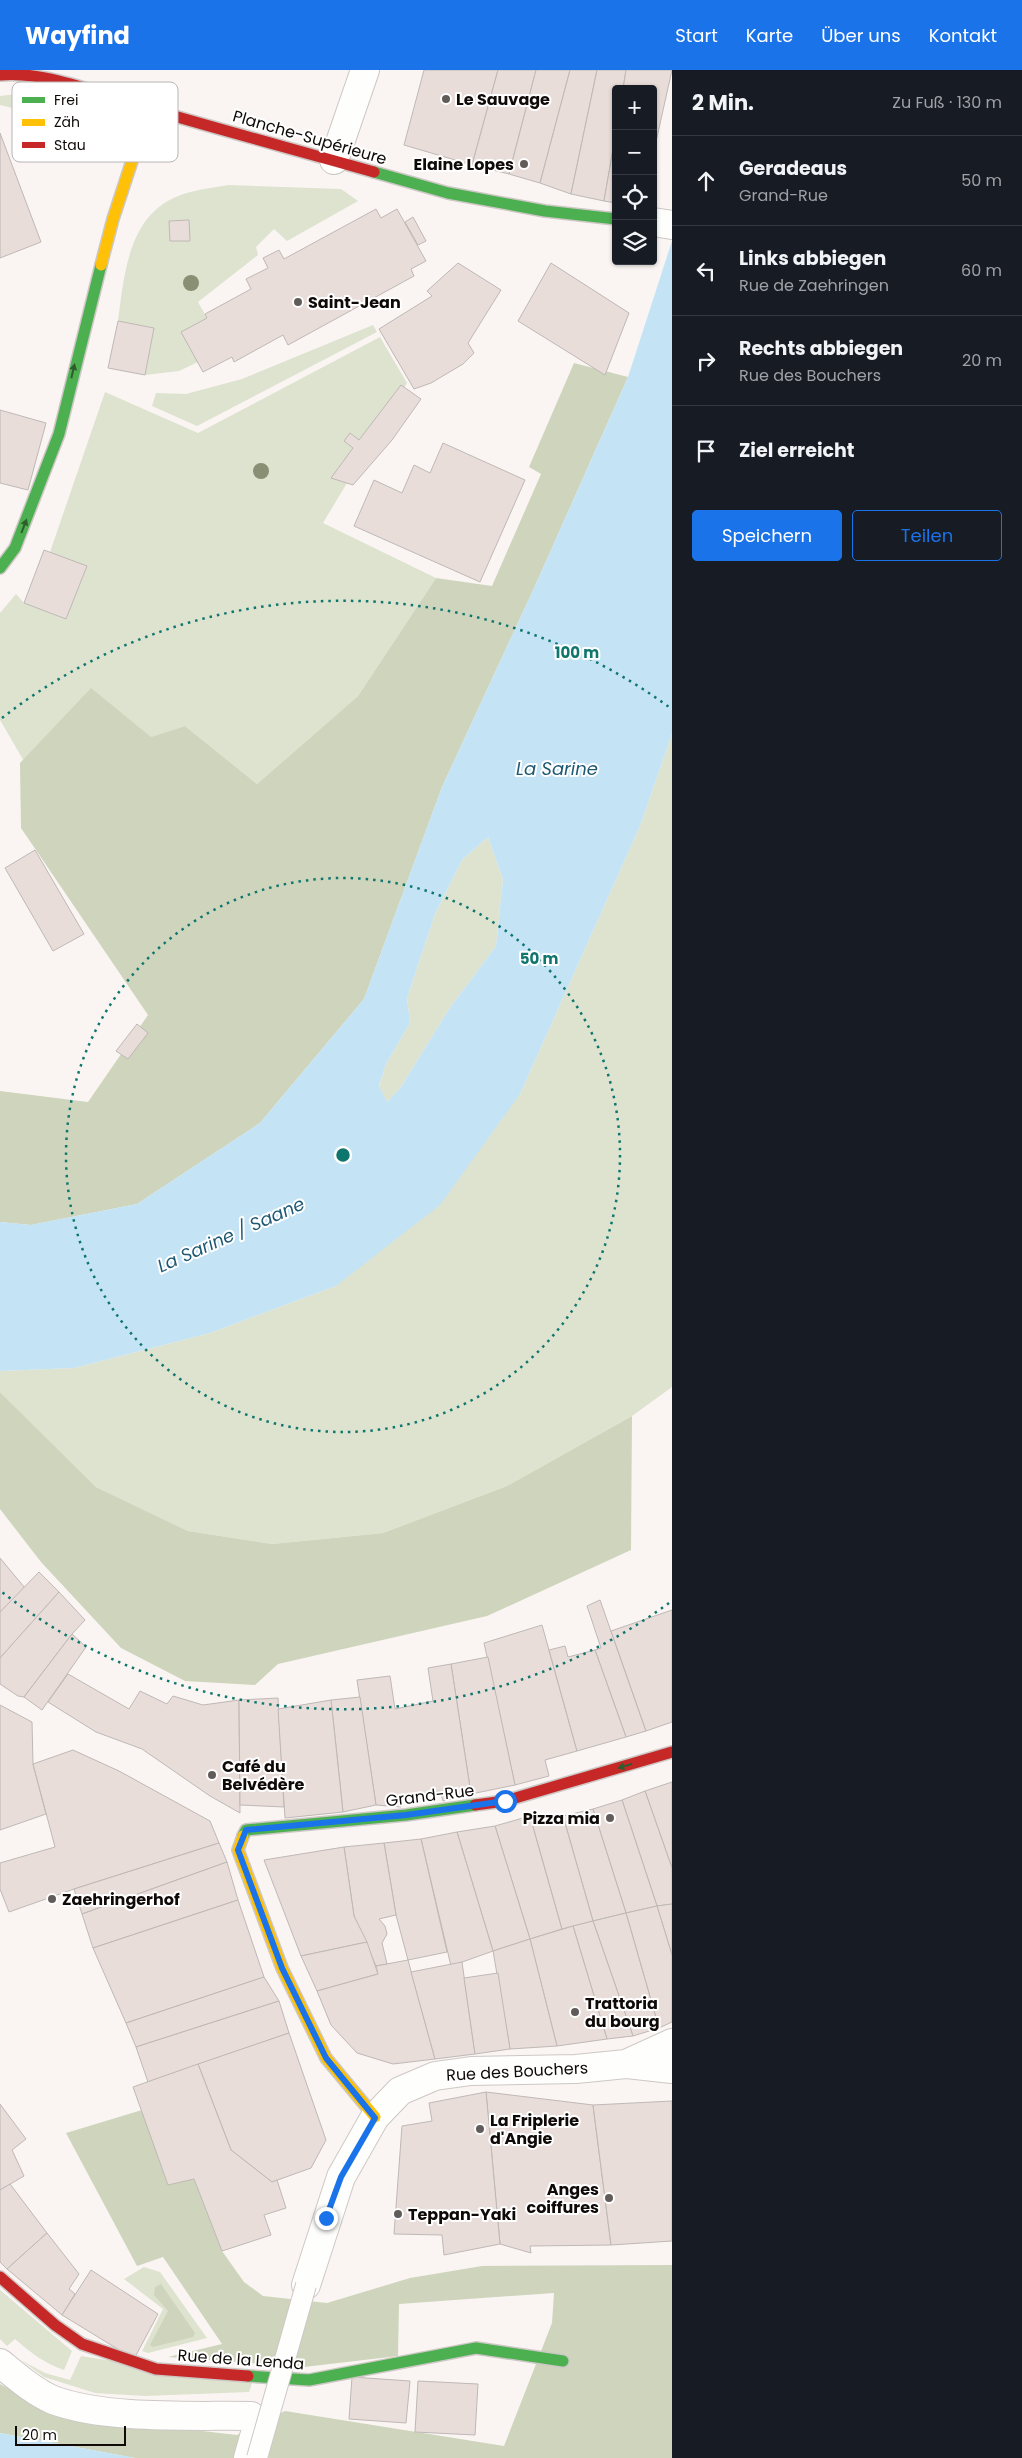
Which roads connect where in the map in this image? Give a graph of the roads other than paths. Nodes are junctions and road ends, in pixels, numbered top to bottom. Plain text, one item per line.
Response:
1 (16, 70) edge
2 (365, 70) edge
3 (0, 75) edge
4 (66, 82) edge
5 (178, 117) edge
6 (334, 160) junction
7 (132, 162) edge
8 (612, 218) edge
9 (657, 223) edge
10 (672, 225) edge
11 (0, 568) edge
12 (672, 1752) edge
13 (672, 2043) edge
14 (626, 2064) junction
15 (672, 2069) edge
16 (375, 2118) junction
17 (0, 2277) edge
18 (306, 2285) joint
19 (563, 2361) dead end
20 (0, 2363) edge
21 (253, 2451) edge

1 - 3 street, Planche-Supérieure
1 - 4 street, Planche-Supérieure
2 - 6 street
5 - 6 street, Planche-Supérieure
6 - 8 street, Planche-Supérieure
11 -> 7 street
9 - 10 street
12 -> 16 street, Grand-Rue
13 - 14 street, Rue des Bouchers
14 - 15 street
14 - 16 street, Rue des Bouchers
16 - 18 street, Rue des Bouchers
17 - 19 street, Rue de la Lenda
18 - 21 lane, bridge
20 - 21 street

